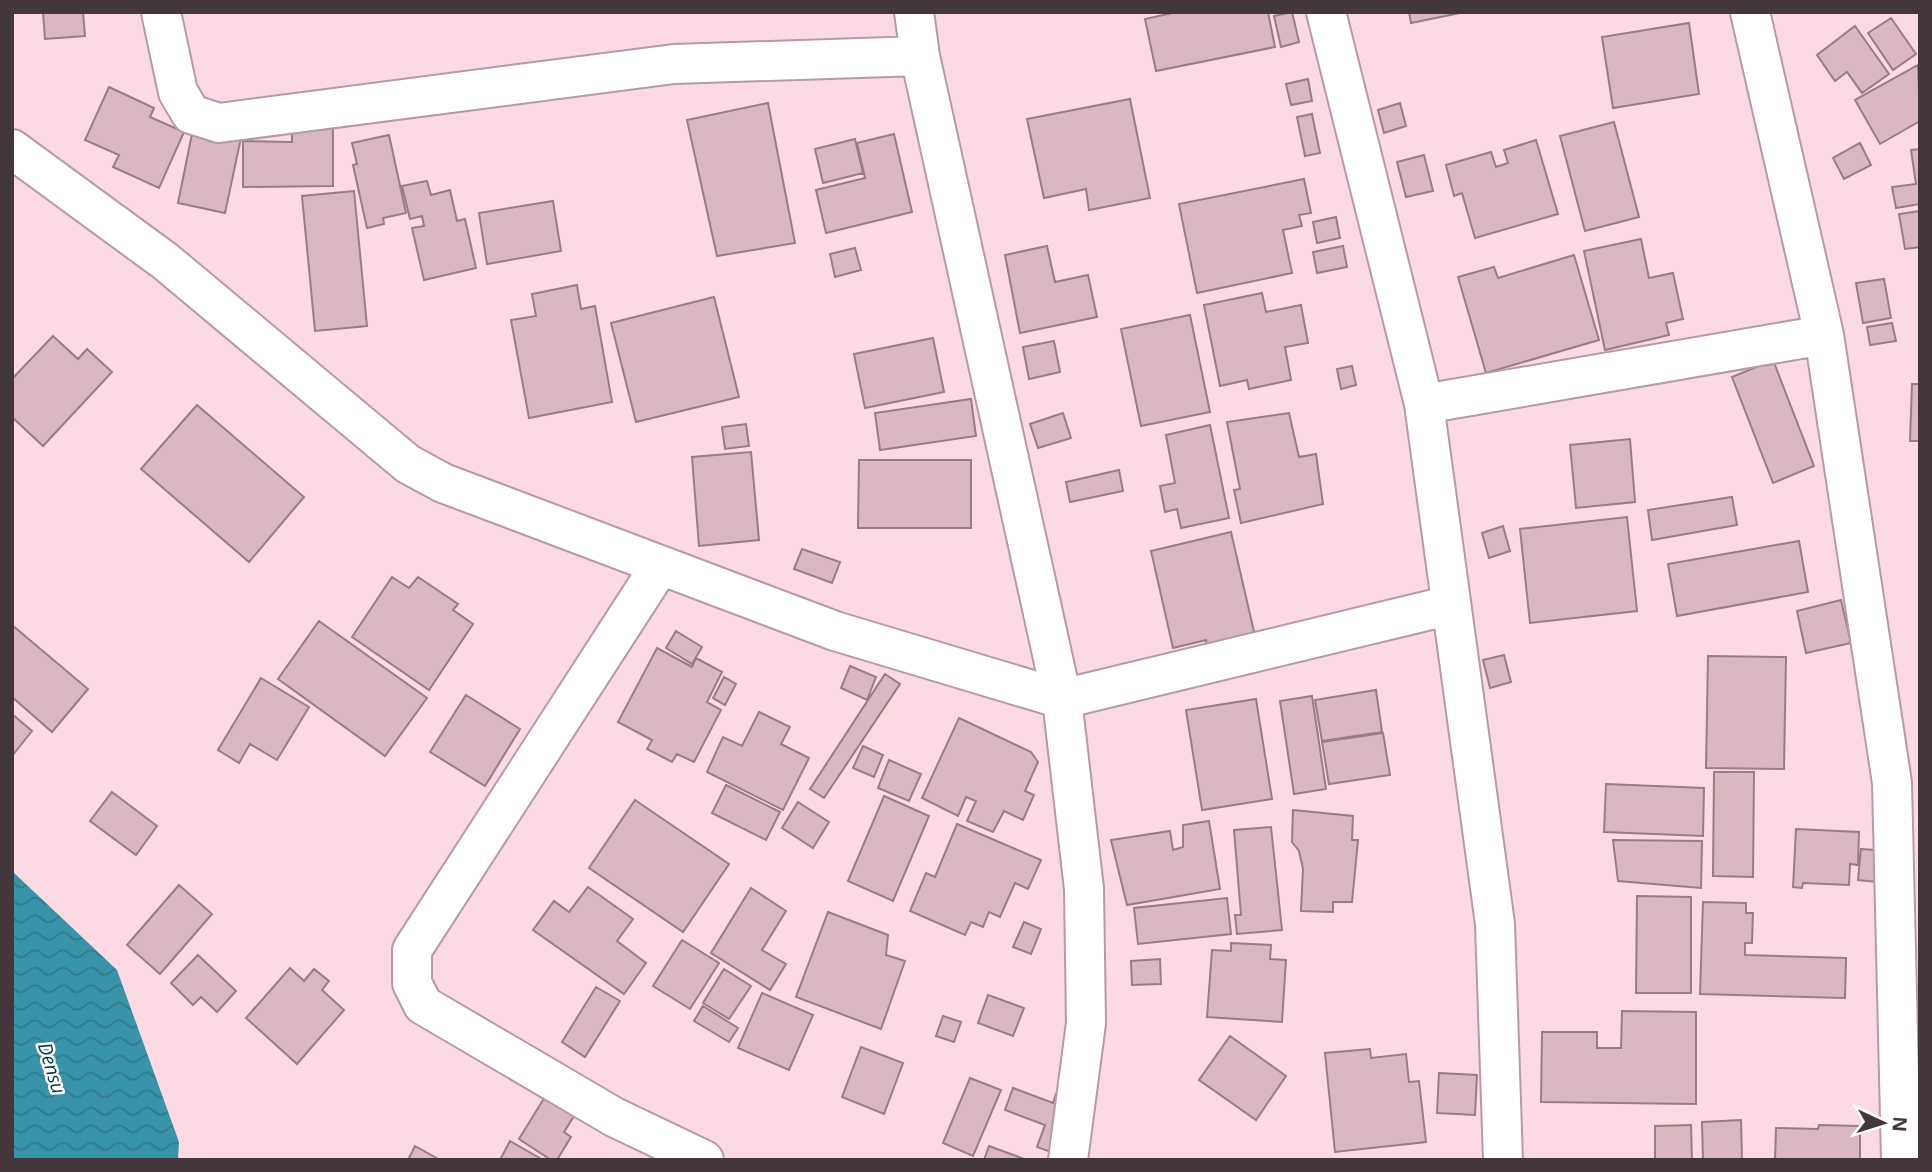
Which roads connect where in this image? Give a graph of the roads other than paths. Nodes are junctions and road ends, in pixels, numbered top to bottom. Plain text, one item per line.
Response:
1 (161, 12) edge
2 (914, 12) edge
3 (1326, 12) edge
4 (1750, 12) edge
5 (920, 56) junction
6 (12, 149) edge
7 (1824, 335) junction
8 (1423, 404) junction
9 (660, 566) junction
10 (1451, 605) junction
11 (1062, 698) junction
12 (704, 1160) edge
13 (1068, 1160) edge
14 (1503, 1160) edge
15 (1901, 1160) edge

1 - 5 street
2 - 5 street
3 - 8 street
4 - 7 street
5 - 11 street
6 - 9 street
7 - 8 street
7 - 15 street
8 - 10 street
9 - 11 street
9 - 12 street
10 - 11 street
10 - 14 street
11 - 13 street

